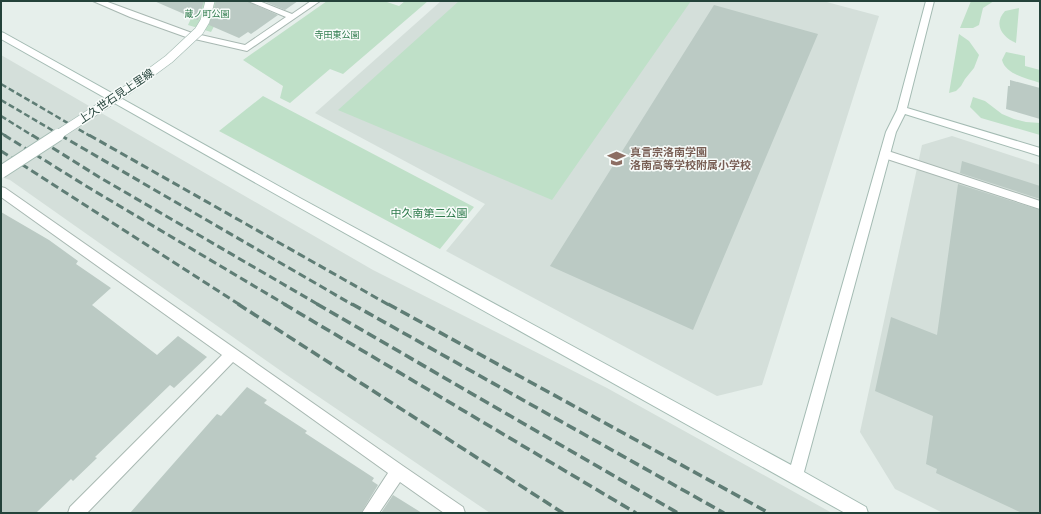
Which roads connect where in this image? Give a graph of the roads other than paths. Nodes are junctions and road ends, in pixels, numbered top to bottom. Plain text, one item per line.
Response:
1 (97, 1) edge
2 (210, 1) edge
3 (252, 1) edge
4 (316, 1) edge
5 (930, 1) edge
6 (293, 17) junction
7 (1, 35) edge
8 (902, 110) junction
9 (1040, 152) edge
10 (885, 154) junction
11 (1, 172) edge
12 (1, 191) edge
13 (1040, 205) edge
14 (232, 354) junction
15 (398, 471) junction
16 (795, 476) junction
17 (76, 513) edge
18 (370, 513) edge
19 (457, 513) edge
20 (860, 513) edge

1 - 6 street
2 - 11 street, 上久世石見上里線, bridge
3 - 6 street
4 - 6 street
5 - 8 street
7 - 16 street
8 - 9 street
8 - 10 street
10 - 13 street
10 - 16 street
12 - 14 street
14 - 15 street
14 - 17 street
15 - 18 street
15 - 19 street
16 - 20 street

